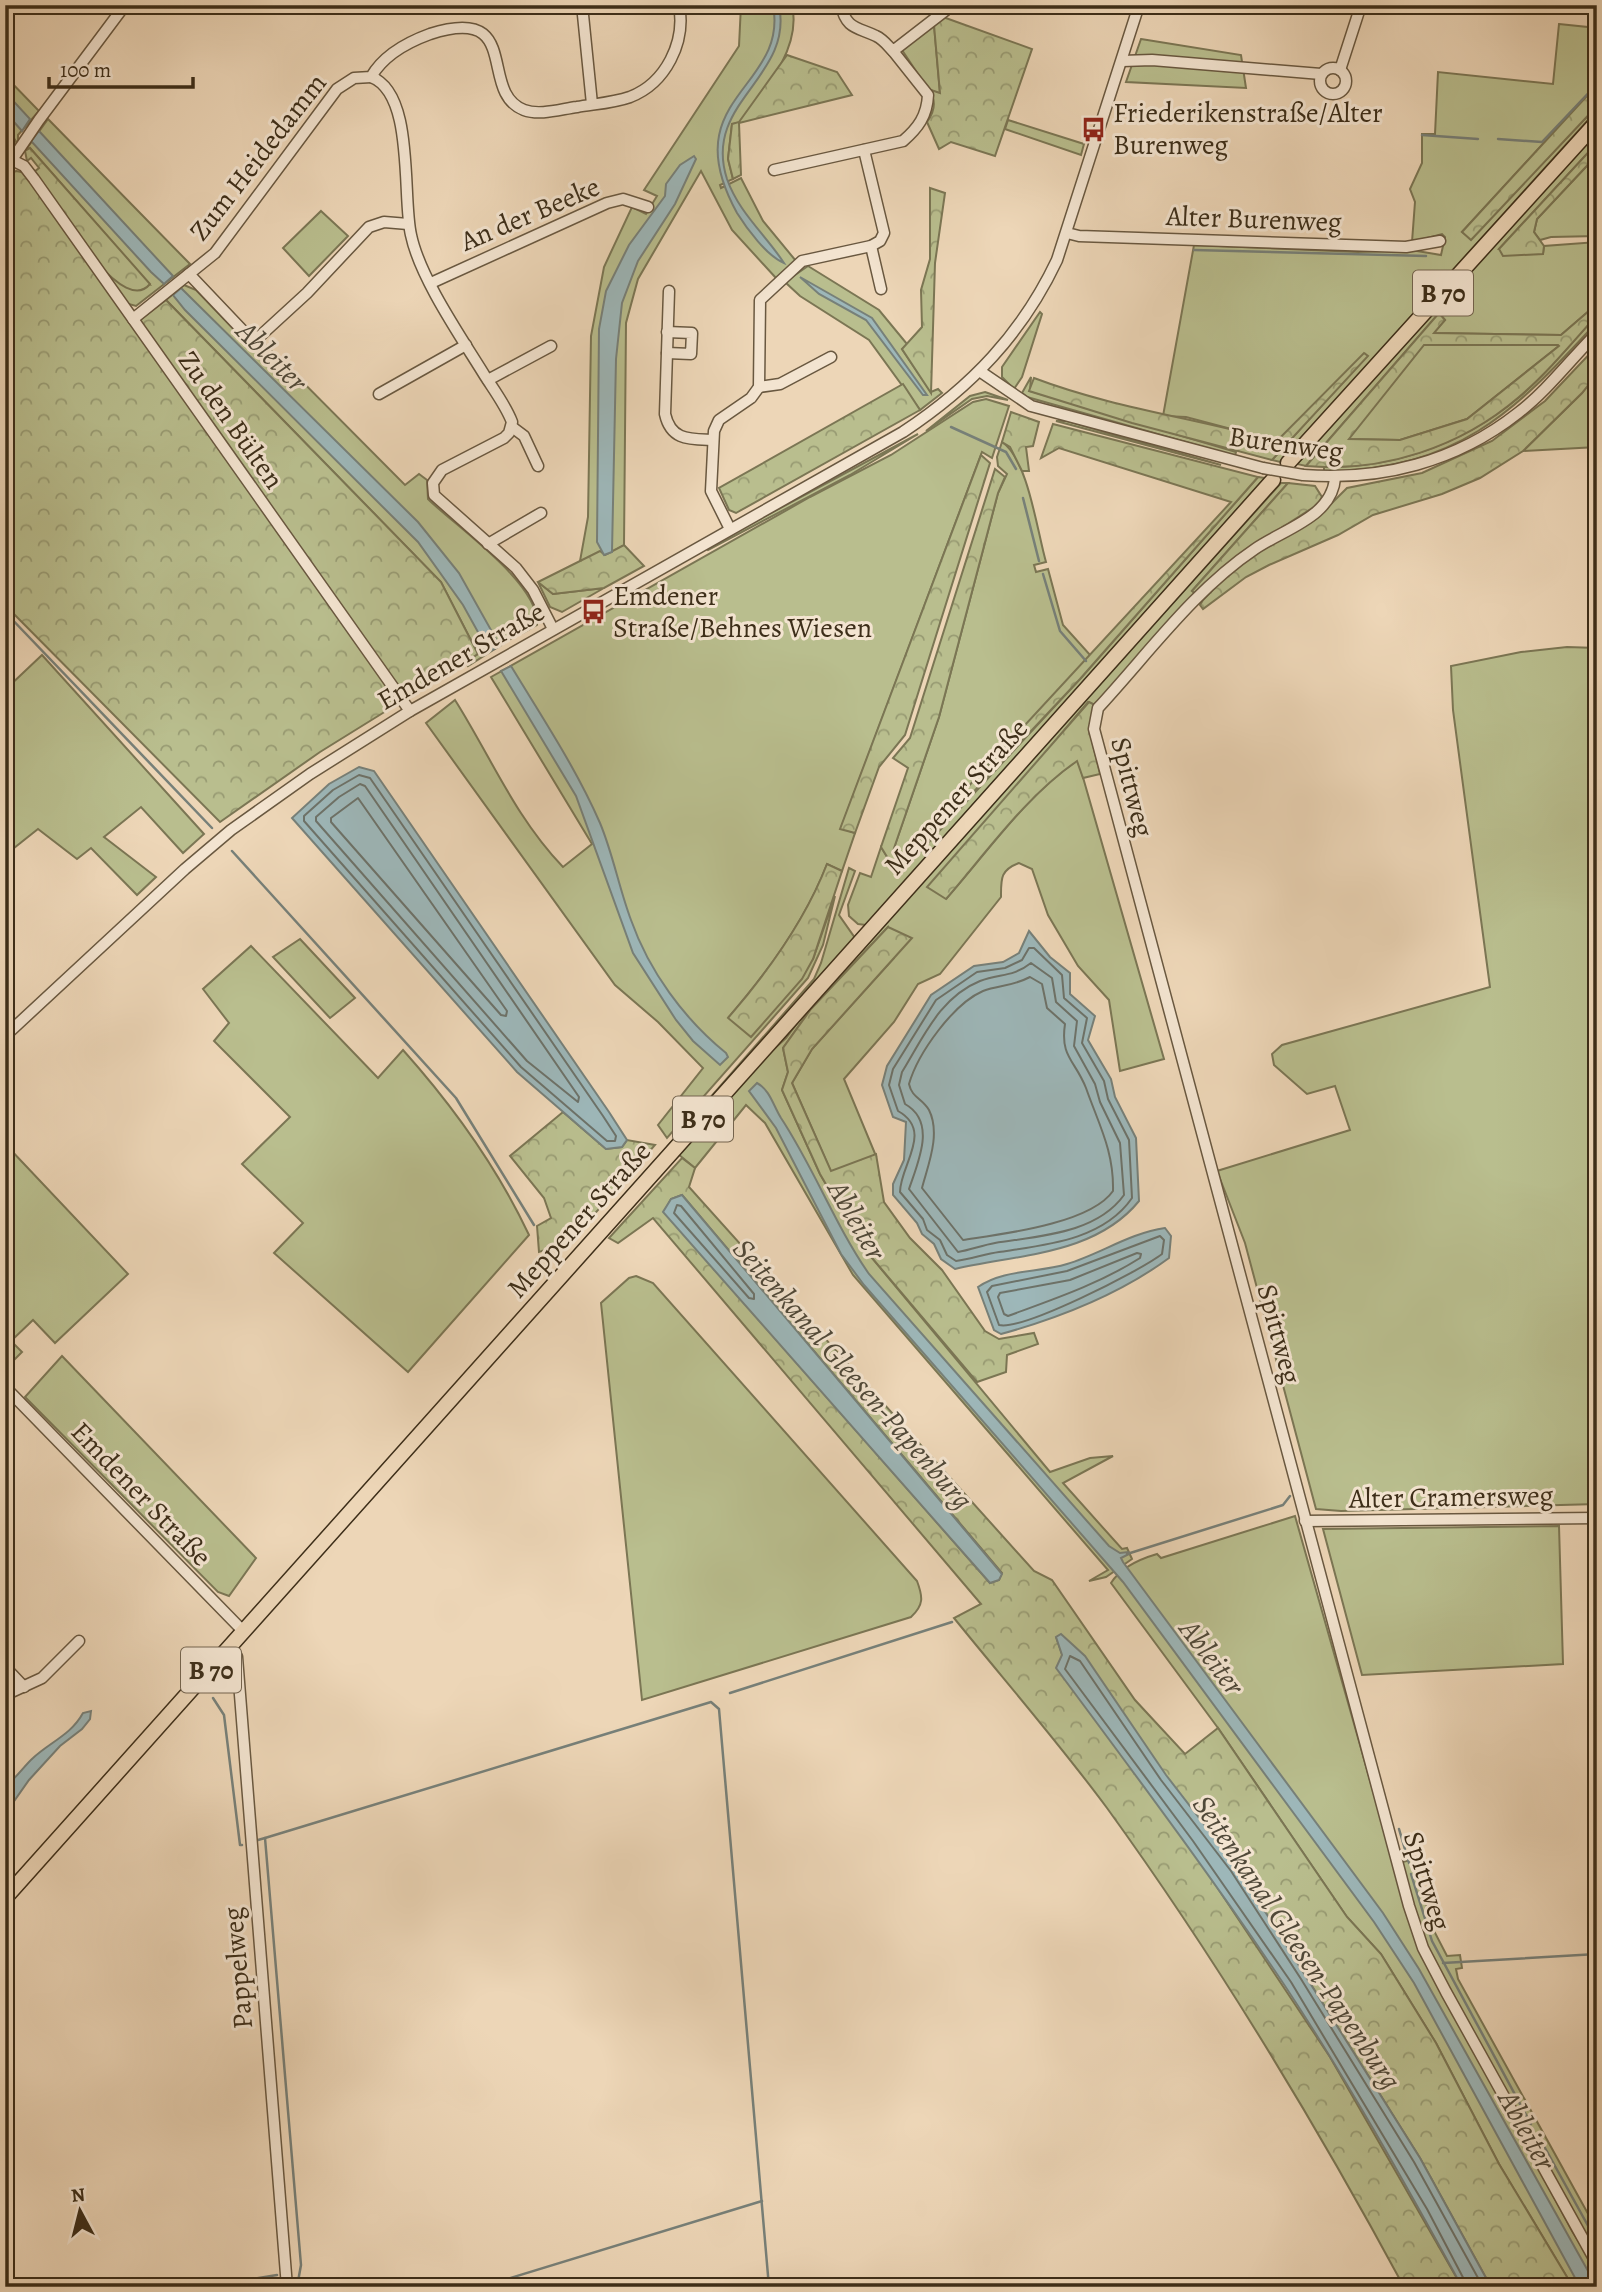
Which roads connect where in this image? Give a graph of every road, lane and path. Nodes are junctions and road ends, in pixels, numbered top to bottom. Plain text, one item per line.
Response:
1 (125, 5) edge
2 (582, 5) edge
3 (679, 5) edge
4 (841, 5) edge
5 (946, 5) edge
6 (1139, 5) edge
7 (1361, 5) edge
8 (1125, 49) junction
9 (893, 51) junction
10 (1152, 60) junction
11 (1122, 61) junction
12 (1340, 70) junction
13 (1321, 74) junction
14 (370, 77) junction
15 (592, 104) junction
16 (1597, 122) edge
17 (864, 150) junction
18 (12, 160) junction
19 (5, 170) edge
20 (774, 170) dead end
21 (648, 207) dead end
22 (408, 224) junction
23 (1067, 233) junction
24 (1440, 242) dead end
25 (871, 246) junction
26 (189, 274) junction
27 (431, 283) junction
28 (881, 289) dead end
29 (669, 291) dead end
30 (132, 319) junction
31 (667, 332) junction
32 (1597, 333) edge
33 (466, 345) junction
34 (551, 346) dead end
35 (667, 352) junction
36 (831, 357) dead end
37 (981, 372) junction
38 (488, 380) junction
39 (759, 387) junction
40 (379, 394) dead end
41 (512, 427) junction
42 (713, 440) junction
43 (1288, 463) dead end
44 (538, 466) dead end
45 (1268, 474) junction
46 (1335, 478) junction
47 (541, 513) dead end
48 (730, 529) junction
49 (488, 544) junction
50 (554, 629) junction
51 (410, 711) junction
52 (5, 1037) edge
53 (5, 1387) edge
54 (1597, 1518) edge
55 (1306, 1521) junction
56 (244, 1632) junction
57 (79, 1641) dead end
58 (232, 1647) junction
59 (5, 1667) edge
60 (24, 1687) junction
61 (5, 1695) edge
62 (5, 1898) edge
63 (1597, 2264) edge
64 (287, 2287) edge

1 - 18 street
2 - 15 street
3 - 15 street, Zum Heidedamm
4 - 9 street
5 - 9 street
6 - 8 street, Emdener Straße
7 - 12 street
8 - 10 street
8 - 11 street, Emdener Straße
9 - 17 street
10 - 11 street
10 - 13 street
11 - 23 street, Emdener Straße
12 - 13 street
12 - 13 street
14 - 15 street, Zum Heidedamm
14 - 22 street
14 - 26 street, Zum Heidedamm
16 - 43 main road, B 70
17 - 20 street
17 - 25 street
18 - 19 street
18 - 30 street, Zu den Bülten
21 - 27 street, An der Beeke
22 - 26 street, Zum Heidedamm
22 - 27 street
23 - 24 street, Alter Burenweg
23 - 37 street, Emdener Straße
25 - 28 street
25 - 39 street
26 - 30 street, Zum Heidedamm
27 - 33 street
29 - 31 street
30 - 51 street, Zu den Bülten
31 - 35 street
31 - 35 street
32 - 46 street, Burenweg
33 - 38 street
33 - 40 street
34 - 38 street
35 - 42 street
36 - 39 street
37 - 45 street, Burenweg
37 - 48 street, Emdener Straße
38 - 41 street
39 - 42 street
41 - 44 street
41 - 49 street
42 - 48 street
45 - 46 street, Burenweg, bridge
45 - 56 main road, Meppener Straße / B 70
46 - 55 street, Spittweg
47 - 49 street
48 - 50 street, Emdener Straße
49 - 50 street
50 - 51 street, Emdener Straße
51 - 52 street, Emdener Straße
53 - 56 street, Emdener Straße
54 - 55 street, Alter Cramersweg
55 - 63 street, Spittweg
56 - 58 main road, Meppener Straße / B 70
57 - 60 street
58 - 62 main road, Meppener Straße / B 70
58 - 64 street, Pappelweg
59 - 60 street
60 - 61 street

